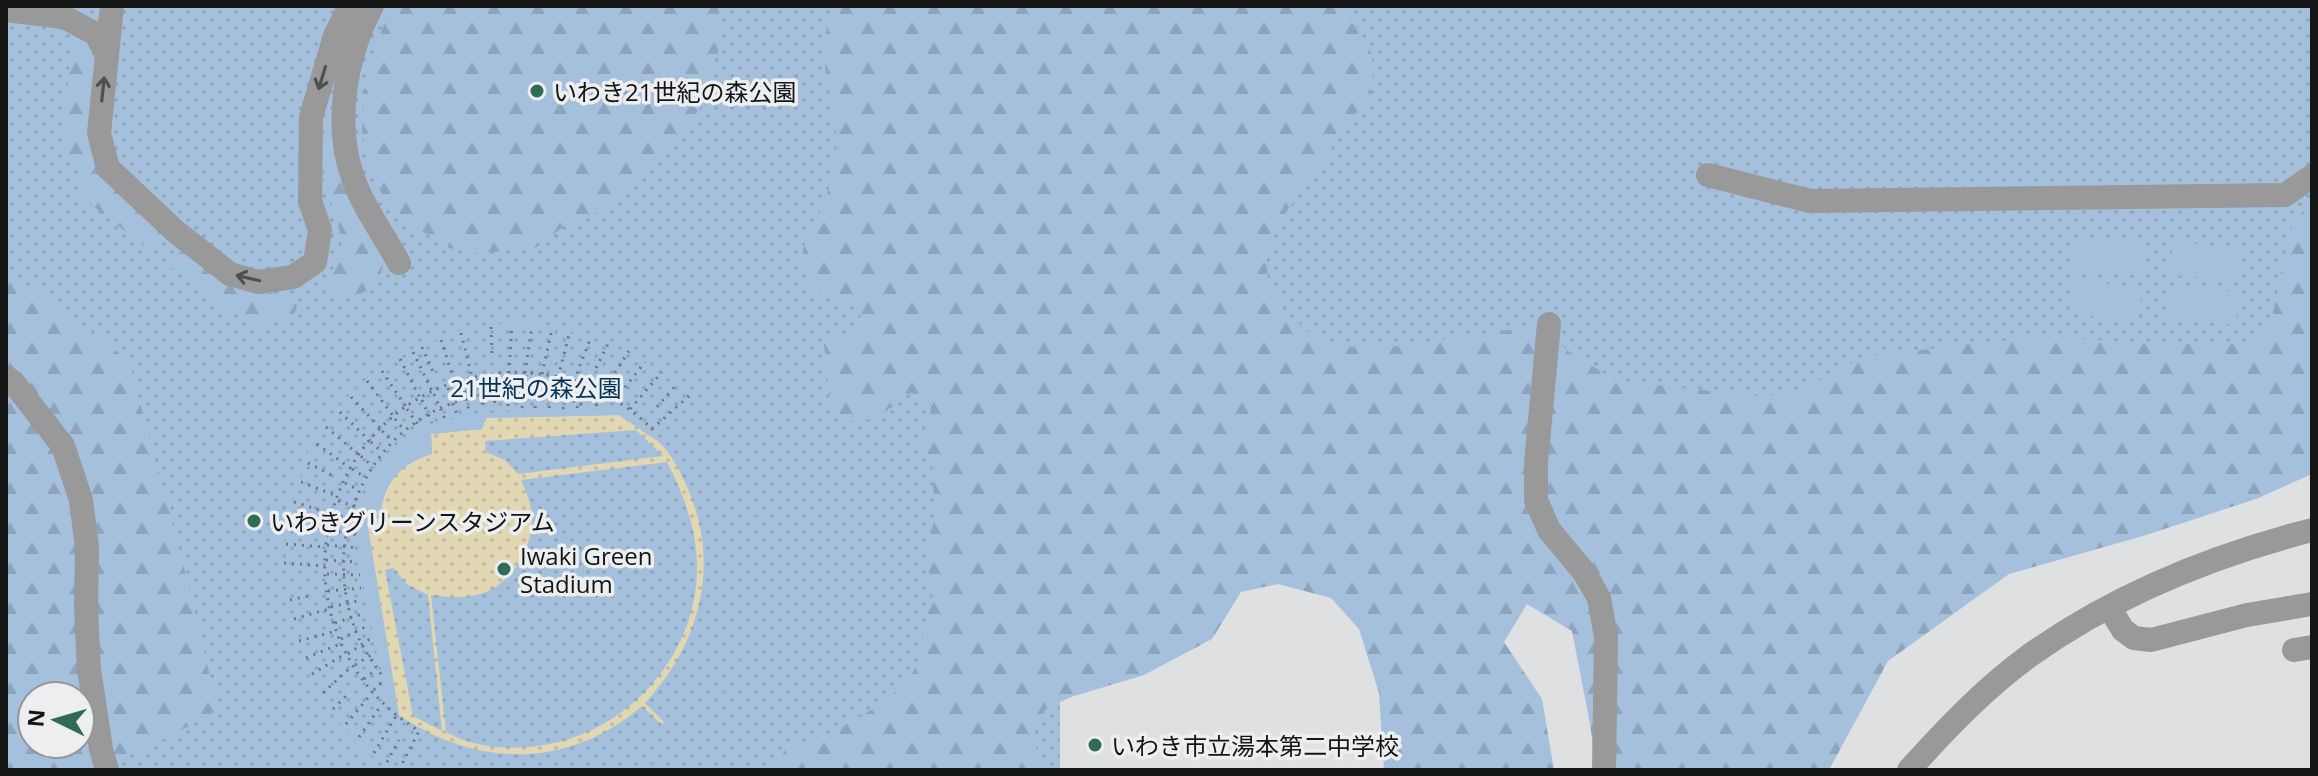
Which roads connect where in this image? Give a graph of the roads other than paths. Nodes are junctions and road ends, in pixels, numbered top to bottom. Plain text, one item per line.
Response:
1 (97, 6) edge
2 (112, 6) edge
3 (350, 6) edge
4 (372, 6) edge
5 (6, 10) edge
6 (64, 17) junction
7 (107, 56) junction
8 (1708, 175) dead end
9 (2312, 176) edge
10 (399, 263) dead end
11 (1549, 324) dead end
12 (6, 377) edge
13 (2312, 530) edge
14 (2312, 604) edge
15 (2109, 607) junction
16 (107, 770) edge
17 (1604, 770) edge
18 (1909, 770) edge

1 - 6 street
2 - 7 street
3 -> 7 street
4 - 10 street
5 - 6 street
6 - 7 street
8 - 9 street
11 - 17 street
12 - 16 street
13 - 15 street
14 - 15 street
15 - 18 street

